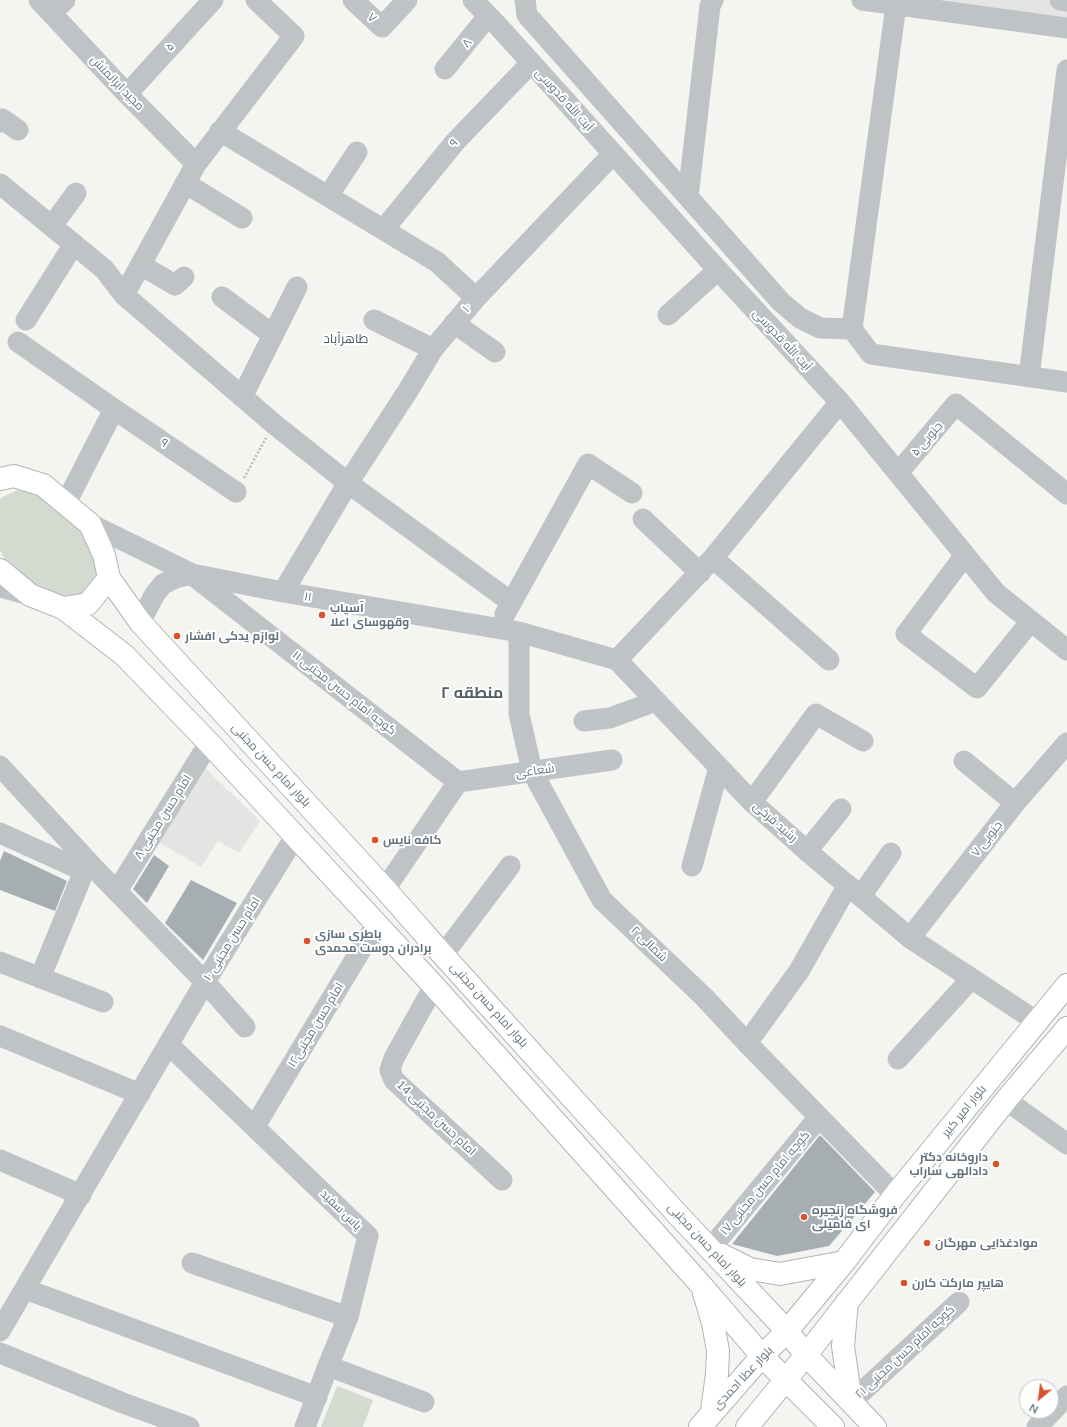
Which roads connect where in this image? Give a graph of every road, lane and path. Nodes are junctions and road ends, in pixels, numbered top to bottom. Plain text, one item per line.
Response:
1 (213, 0) edge
2 (256, 0) edge
3 (353, 0) edge
4 (407, 0) edge
5 (473, 0) edge
6 (525, 0) edge
7 (712, 0) edge
8 (862, 0) edge
9 (1060, 0) edge
10 (1067, 1) edge
11 (52, 4) edge
12 (896, 5) junction
13 (494, 14) edge
14 (1067, 28) edge
15 (531, 63) junction
16 (445, 69) dead end
17 (1067, 70) edge
18 (127, 94) junction
19 (220, 131) junction
20 (357, 152) dead end
21 (613, 154) junction
22 (196, 164) junction
23 (185, 183) junction
24 (0, 184) edge
25 (76, 193) dead end
26 (328, 196) junction
27 (688, 197) junction
28 (242, 218) dead end
29 (52, 226) junction
30 (384, 229) junction
31 (74, 244) junction
32 (141, 265) junction
33 (718, 270) junction
34 (184, 277) dead end
35 (297, 287) dead end
36 (124, 294) junction
37 (222, 297) dead end
38 (476, 298) junction
39 (668, 315) dead end
40 (26, 320) dead end
41 (374, 320) dead end
42 (454, 323) junction
43 (852, 330) junction
44 (273, 335) junction
45 (18, 342) dead end
46 (433, 349) junction
47 (495, 352) dead end
48 (1029, 377) junction
49 (1067, 382) edge
50 (242, 397) junction
51 (840, 402) junction
52 (114, 409) junction
53 (274, 424) junction
54 (5, 472) edge
55 (898, 473) junction
56 (348, 483) junction
57 (236, 492) joint
58 (632, 493) dead end
59 (1067, 494) edge
60 (66, 503) junction
61 (643, 519) dead end
62 (90, 524) junction
63 (965, 555) junction
64 (707, 566) junction
65 (0, 570) edge
66 (192, 574) junction
67 (109, 578) junction
68 (0, 587) edge
69 (283, 592) junction
70 (30, 594) junction
71 (511, 602) junction
72 (63, 608) junction
73 (1031, 621) junction
74 (140, 622) junction
75 (496, 629) junction
76 (519, 632) junction
77 (1067, 650) edge
78 (617, 660) junction
79 (829, 660) dead end
80 (656, 701) junction
81 (584, 722) dead end
82 (863, 741) dead end
83 (209, 743) junction
84 (1067, 743) edge
85 (612, 760) dead end
86 (964, 761) dead end
87 (0, 766) edge
88 (719, 767) junction
89 (532, 771) junction
90 (458, 782) junction
91 (752, 802) junction
92 (1015, 803) junction
93 (841, 809) dead end
94 (0, 833) edge
95 (296, 835) junction
96 (807, 851) junction
97 (892, 852) dead end
98 (510, 866) dead end
99 (692, 866) dead end
100 (90, 870) junction
101 (385, 889) junction
102 (117, 890) junction
103 (854, 890) junction
104 (377, 923) junction
105 (910, 938) junction
106 (443, 955) junction
107 (0, 962) edge
108 (40, 978) junction
109 (971, 979) junction
110 (205, 982) junction
111 (1067, 984) edge
112 (434, 986) junction
113 (103, 1002) dead end
114 (1036, 1021) junction
115 (244, 1027) dead end
116 (1066, 1029) edge
117 (0, 1036) edge
118 (747, 1043) junction
119 (169, 1044) junction
120 (898, 1059) dead end
121 (140, 1094) junction
122 (1006, 1100) junction
123 (819, 1117) junction
124 (255, 1126) junction
125 (1067, 1144) edge
126 (0, 1160) edge
127 (502, 1180) dead end
128 (81, 1195) junction
129 (895, 1195) junction
130 (710, 1249) junction
131 (844, 1262) junction
132 (192, 1263) dead end
133 (702, 1286) junction
134 (25, 1289) junction
135 (847, 1302) junction
136 (959, 1302) dead end
137 (348, 1317) junction
138 (0, 1331) edge
139 (787, 1331) junction
140 (0, 1353) edge
141 (806, 1355) junction
142 (762, 1356) junction
143 (328, 1366) junction
144 (786, 1379) junction
145 (1067, 1396) edge
146 (317, 1397) junction
147 (424, 1402) dead end
148 (851, 1402) junction
149 (706, 1419) edge
150 (189, 1427) edge
151 (305, 1427) edge
152 (747, 1427) edge
153 (833, 1427) edge
154 (875, 1427) edge
155 (1037, 1427) edge

1 - 18 street, ۵
2 - 19 street
3 - 4 street, ۷
5 - 13 street, آیت الله قدوسی
6 - 27 street
7 - 27 street
8 - 12 street
9 - 10 street
11 - 18 street, مجید ایرانمنش
12 - 14 street
12 - 43 street
13 - 15 street, آیت الله قدوسی
13 - 16 street, ۸
15 - 21 street, آیت الله قدوسی
15 - 30 street, ۹
17 - 48 street
18 - 22 street, مجید ایرانمنش
19 - 22 street
19 - 26 street
20 - 26 street
21 - 33 street, آیت الله قدوسی
21 - 38 street, ۱۰
22 - 23 street
23 - 28 street
23 - 32 street
24 - 29 street
25 - 29 street
26 - 30 street
27 - 43 street
29 - 31 street
30 - 38 street
31 - 36 street
31 - 40 street
32 - 34 street
32 - 36 street
33 - 39 street
33 - 51 street, آیت الله قدوسی
35 - 44 street
36 - 50 street
37 - 44 street
38 - 42 street, ۱۰
41 - 46 street
42 - 46 street, ۱۰
42 - 47 street
43 - 48 street
44 - 50 street
45 - 52 street, ۹
46 - 56 street, ۱۰
48 - 49 street
50 - 53 street
51 - 55 street, آیت الله قدوسی
51 - 64 street
52 - 57 street, ۹
52 - 60 street
53 - 56 street
53 - 57 path
54 - 60 main road
55 - 59 street, ۵ جنوبی
55 - 63 street, آیت الله قدوسی
56 - 69 street, ۱۰
56 - 71 street
58 - 71 street
60 - 62 main road
61 - 64 street
62 - 66 street, ۱۱
62 - 67 main road
63 - 73 street, آیت الله قدوسی
63 - 73 street
64 - 78 street
64 - 79 street
65 - 70 main road
66 - 69 street, ۱۱
66 - 74 street, ۱۱
66 - 90 street, کوچه امام حسن مجتبی ۱۱
67 - 72 main road
67 - 74 main road, بلوار امام حسن مجتبی
68 - 70 street
69 - 75 street, ۱۱
70 - 72 main road
71 - 75 street
72 - 83 main road
73 - 77 street, آیت الله قدوسی
74 - 101 main road, بلوار امام حسن مجتبی
75 - 76 street, ۱۱
76 - 78 street
76 - 89 street, ۲ شمالی
78 - 80 street, رشید فرخی
80 - 81 street
80 - 88 street, رشید فرخی
82 - 91 street
83 - 95 main road
83 - 102 street, امام حسن مجتبی ۸
84 - 92 street, ۷ جنوبی
85 - 89 street, شعاعی
86 - 92 street
87 - 100 street
88 - 91 street, رشید فرخی
88 - 99 street
89 - 90 street, شعاعی
89 - 118 street, ۲ شمالی
90 - 101 street
91 - 96 street, رشید فرخی
92 - 105 street, ۷ جنوبی
93 - 96 street
94 - 100 street
95 - 104 main road
95 - 110 street, امام حسن مجتبی ۱۰
96 - 103 street, رشید فرخی
97 - 103 street
98 - 106 street
100 - 102 street
100 - 108 street
101 - 106 main road, بلوار امام حسن مجتبی
102 - 110 street
103 - 105 street, رشید فرخی
103 - 118 street
104 - 112 main road
104 - 124 street, امام حسن مجتبی۱۲
105 - 109 street, رشید فرخی
106 - 130 main road, بلوار امام حسن مجتبی
107 - 108 street
108 - 113 street
109 - 114 street, رشید فرخی
109 - 120 street
110 - 115 street
110 - 119 street, امام حسن مجتبی ۱۰
111 - 114 main road, بلوار امیر کبیر
112 - 127 street, امام حسن مجتبی 14
112 - 133 main road
114 - 129 main road, بلوار امیر کبیر
116 - 122 main road
117 - 121 street
118 - 123 street, ۲ شمالی
119 - 121 street, امام حسن مجتبی ۱۰
119 - 124 street, یاس سفید
121 - 128 street, امام حسن مجتبی ۱۰
122 - 125 street
122 - 135 main road
123 - 129 street, ۲ شمالی
123 - 130 street, کوچه امام حسن مجتبی ۱۷
124 - 137 street, یاس سفید
126 - 128 street
128 - 134 street, امام حسن مجتبی ۱۰
129 - 131 main road, بلوار امیر کبیر
130 - 131 main road
130 - 139 main road, بلوار امام حسن مجتبی
131 - 139 main road, بلوار امیر کبیر
132 - 137 street
133 - 142 main road
133 - 149 main road
134 - 138 street, امام حسن مجتبی ۱۰
134 - 146 street
135 - 141 main road
135 - 148 main road
136 - 148 street, کوچه امام حسن مجتبی ۲۱
137 - 143 street, یاس سفید
139 - 141 main road, بلوار امام حسن مجتبی
139 - 142 main road, بلوار عطا احمدی
140 - 150 street
141 - 144 main road
141 - 148 main road, بلوار امام حسن مجتبی
142 - 144 main road
142 - 149 main road, بلوار عطا احمدی
143 - 146 street, یاس سفید
143 - 147 street
144 - 152 main road
144 - 153 main road
145 - 155 street
146 - 151 street, یاس سفید
148 - 154 main road, بلوار امام حسن مجتبی

